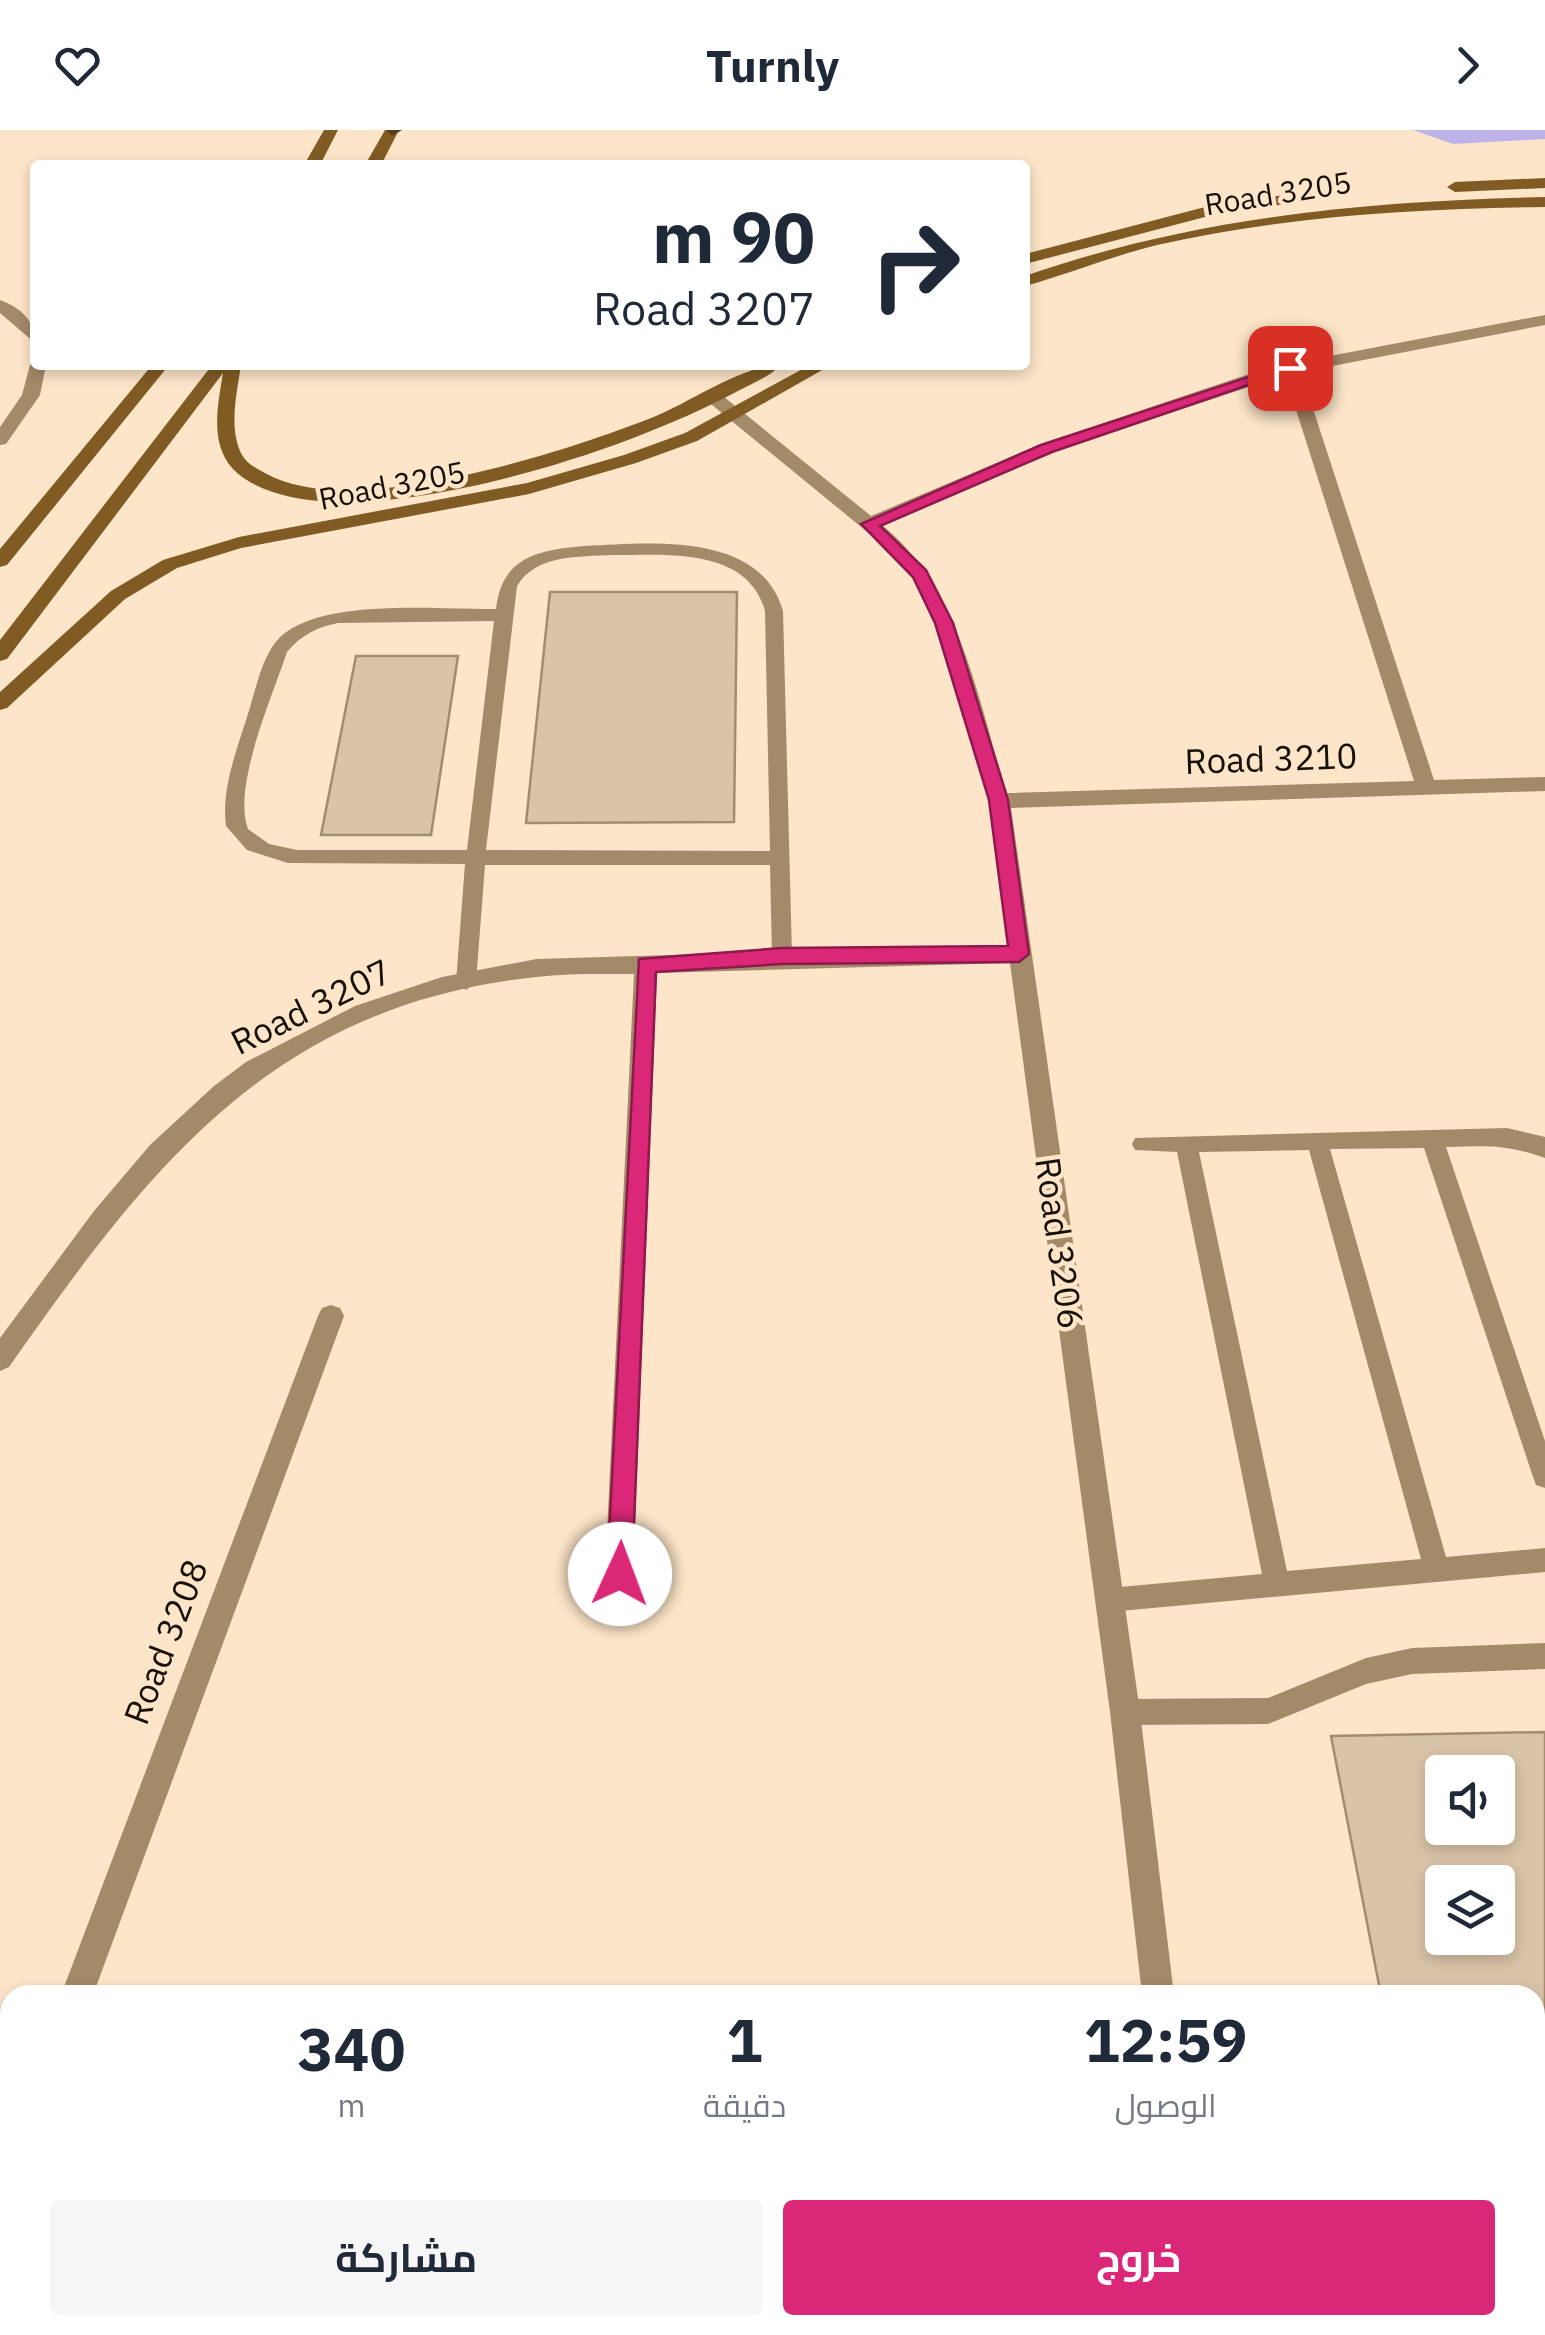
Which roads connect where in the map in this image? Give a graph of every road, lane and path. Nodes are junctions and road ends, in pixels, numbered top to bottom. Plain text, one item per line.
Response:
1 (330, 130) edge
2 (393, 131) edge
3 (315, 160) edge
4 (376, 160) edge
5 (1545, 184) edge
6 (1430, 188) dead end
7 (1355, 193) dead end
8 (1545, 202) edge
9 (1030, 258) edge
10 (1030, 279) edge
11 (0, 305) edge
12 (1545, 320) edge
13 (30, 331) edge
14 (1290, 368) junction
15 (37, 370) edge
16 (157, 370) edge
17 (217, 370) edge
18 (232, 370) edge
19 (763, 370) edge
20 (813, 370) edge
21 (712, 396) junction
22 (732, 414) junction
23 (0, 440) edge
24 (869, 524) junction
25 (0, 561) edge
26 (504, 615) junction
27 (0, 654) edge
28 (0, 703) edge
29 (1545, 784) edge
30 (1426, 786) junction
31 (999, 800) junction
32 (781, 858) junction
33 (478, 859) junction
34 (1019, 954) junction
35 (782, 956) junction
36 (646, 965) junction
37 (466, 982) junction
38 (1432, 1138) junction
39 (1317, 1140) junction
40 (1186, 1143) junction
41 (1143, 1144) dead end
42 (1545, 1149) edge
43 (330, 1316) dead end
44 (0, 1359) edge
45 (1545, 1476) edge
46 (1545, 1560) edge
47 (1437, 1570) junction
48 (620, 1574) dead end
49 (1277, 1584) junction
50 (1110, 1600) junction
51 (1545, 1656) edge
52 (1125, 1712) junction
53 (80, 1985) edge
54 (1157, 1985) edge

1 - 3 street
2 - 4 street
5 - 6 street
7 - 9 street, Road 3205
8 - 10 street, Road 3205
11 - 13 street
12 - 14 street
14 - 24 street
14 - 30 street
15 - 23 street
16 - 25 street
17 - 27 street
18 - 21 street, Road 3205
19 - 21 street, Road 3205
20 - 22 street, Road 3205
21 - 22 street, Road 3206
22 - 24 street, Road 3206
22 - 28 street, Road 3205
24 - 31 street, Road 3206
26 - 32 lane
26 - 33 lane
26 - 33 lane
29 - 30 street, Road 3210
30 - 31 street, Road 3210
31 - 34 street, Road 3206
32 - 33 lane
32 - 35 lane
33 - 37 lane
34 - 35 street, Road 3207
34 - 50 street, Road 3206
35 - 36 street, Road 3207
36 - 37 street, Road 3207
36 - 48 street
37 - 44 street, Road 3207
38 - 39 lane
38 - 42 lane
38 - 45 lane
39 - 40 lane
39 - 47 lane
40 - 41 lane
40 - 49 lane
43 - 53 street, Road 3208
46 - 47 lane
47 - 49 lane
49 - 50 lane
50 - 52 street, Road 3206
51 - 52 lane
52 - 54 street, Road 3206

